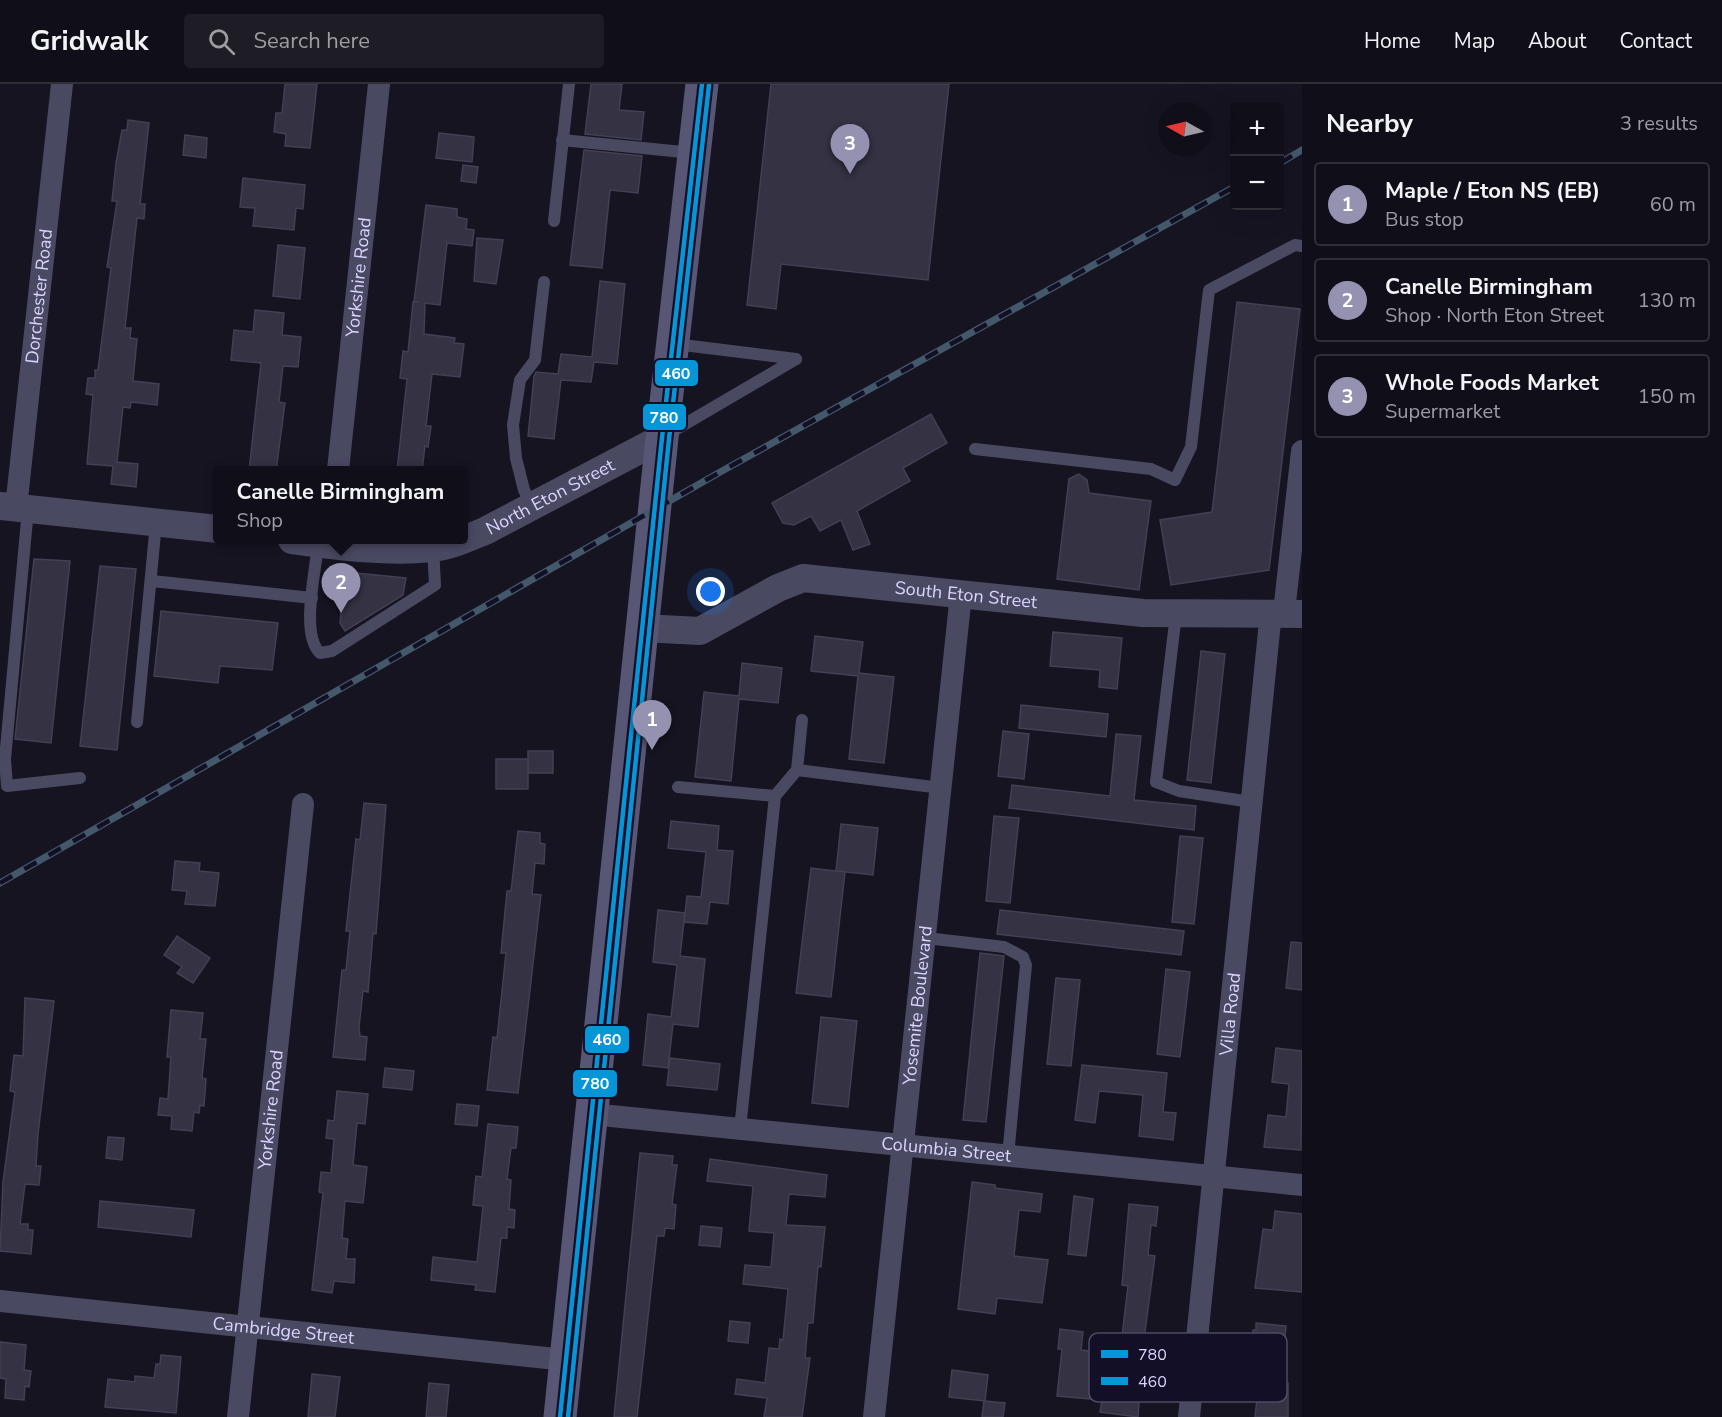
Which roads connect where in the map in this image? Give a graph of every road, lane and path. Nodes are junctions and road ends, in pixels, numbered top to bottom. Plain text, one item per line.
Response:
1 (62, 84) edge
2 (379, 84) edge
3 (568, 84) edge
4 (702, 84) edge
5 (562, 140) junction
6 (694, 154) junction
7 (554, 221) dead end
8 (1302, 246) edge
9 (544, 282) dead end
10 (673, 344) junction
11 (662, 438) junction
12 (975, 449) dead end
13 (1301, 461) edge
14 (339, 466) edge
15 (532, 506) junction
16 (15, 507) edge
17 (156, 522) junction
18 (213, 528) edge
19 (468, 538) edge
20 (319, 544) edge
21 (349, 544) edge
22 (452, 544) edge
23 (433, 548) junction
24 (152, 581) junction
25 (961, 594) junction
26 (312, 598) junction
27 (1286, 613) edge
28 (1176, 614) junction
29 (642, 628) junction
30 (802, 720) dead end
31 (137, 722) dead end
32 (797, 770) junction
33 (80, 778) dead end
34 (678, 787) dead end
35 (940, 788) junction
36 (775, 796) junction
37 (1251, 802) junction
38 (303, 804) dead end
39 (926, 938) junction
40 (591, 1114) junction
41 (740, 1129) junction
42 (902, 1145) junction
43 (1008, 1156) junction
44 (1213, 1176) junction
45 (1302, 1185) edge
46 (0, 1301) edge
47 (248, 1326) junction
48 (1197, 1333) edge
49 (566, 1360) junction
50 (1190, 1402) edge
51 (238, 1417) edge
52 (560, 1417) edge
53 (874, 1417) edge
54 (1189, 1417) edge

1 - 16 street, Dorchester Road
2 - 14 street, Yorkshire Road
3 - 5 lane
4 - 6 main road
5 - 6 lane
5 - 7 lane
6 - 10 main road
8 - 12 lane
9 - 15 lane
10 - 11 main road
10 - 11 lane
11 - 15 street, North Eton Street
11 - 29 main road
13 - 27 street, Villa Road
15 - 19 street, North Eton Street
16 - 17 street
16 - 33 lane
17 - 18 street
17 - 24 lane
20 - 26 lane
21 - 23 street, North Eton Street
22 - 23 street, North Eton Street
23 - 26 lane
24 - 26 lane
24 - 31 lane
25 - 28 street, South Eton Street
25 - 29 street, South Eton Street
25 - 35 street, Yosemite Boulevard
27 - 28 street, South Eton Street
27 - 37 street, Villa Road
28 - 37 lane
29 - 40 main road
30 - 32 lane
32 - 35 lane
32 - 36 lane
34 - 36 lane
35 - 39 street, Yosemite Boulevard
36 - 41 lane
37 - 44 street, Villa Road
38 - 47 street, Yorkshire Road
39 - 42 street, Yosemite Boulevard
39 - 43 lane
40 - 41 street, Columbia Street
40 - 49 main road
41 - 42 street, Columbia Street
42 - 43 street, Columbia Street
42 - 53 street, Yosemite Boulevard
43 - 44 street, Columbia Street
44 - 45 street, Columbia Street
44 - 48 street, Villa Road
46 - 47 street, Cambridge Street
47 - 49 street, Cambridge Street
47 - 51 street, Yorkshire Road
49 - 52 main road
50 - 54 street, Villa Road

